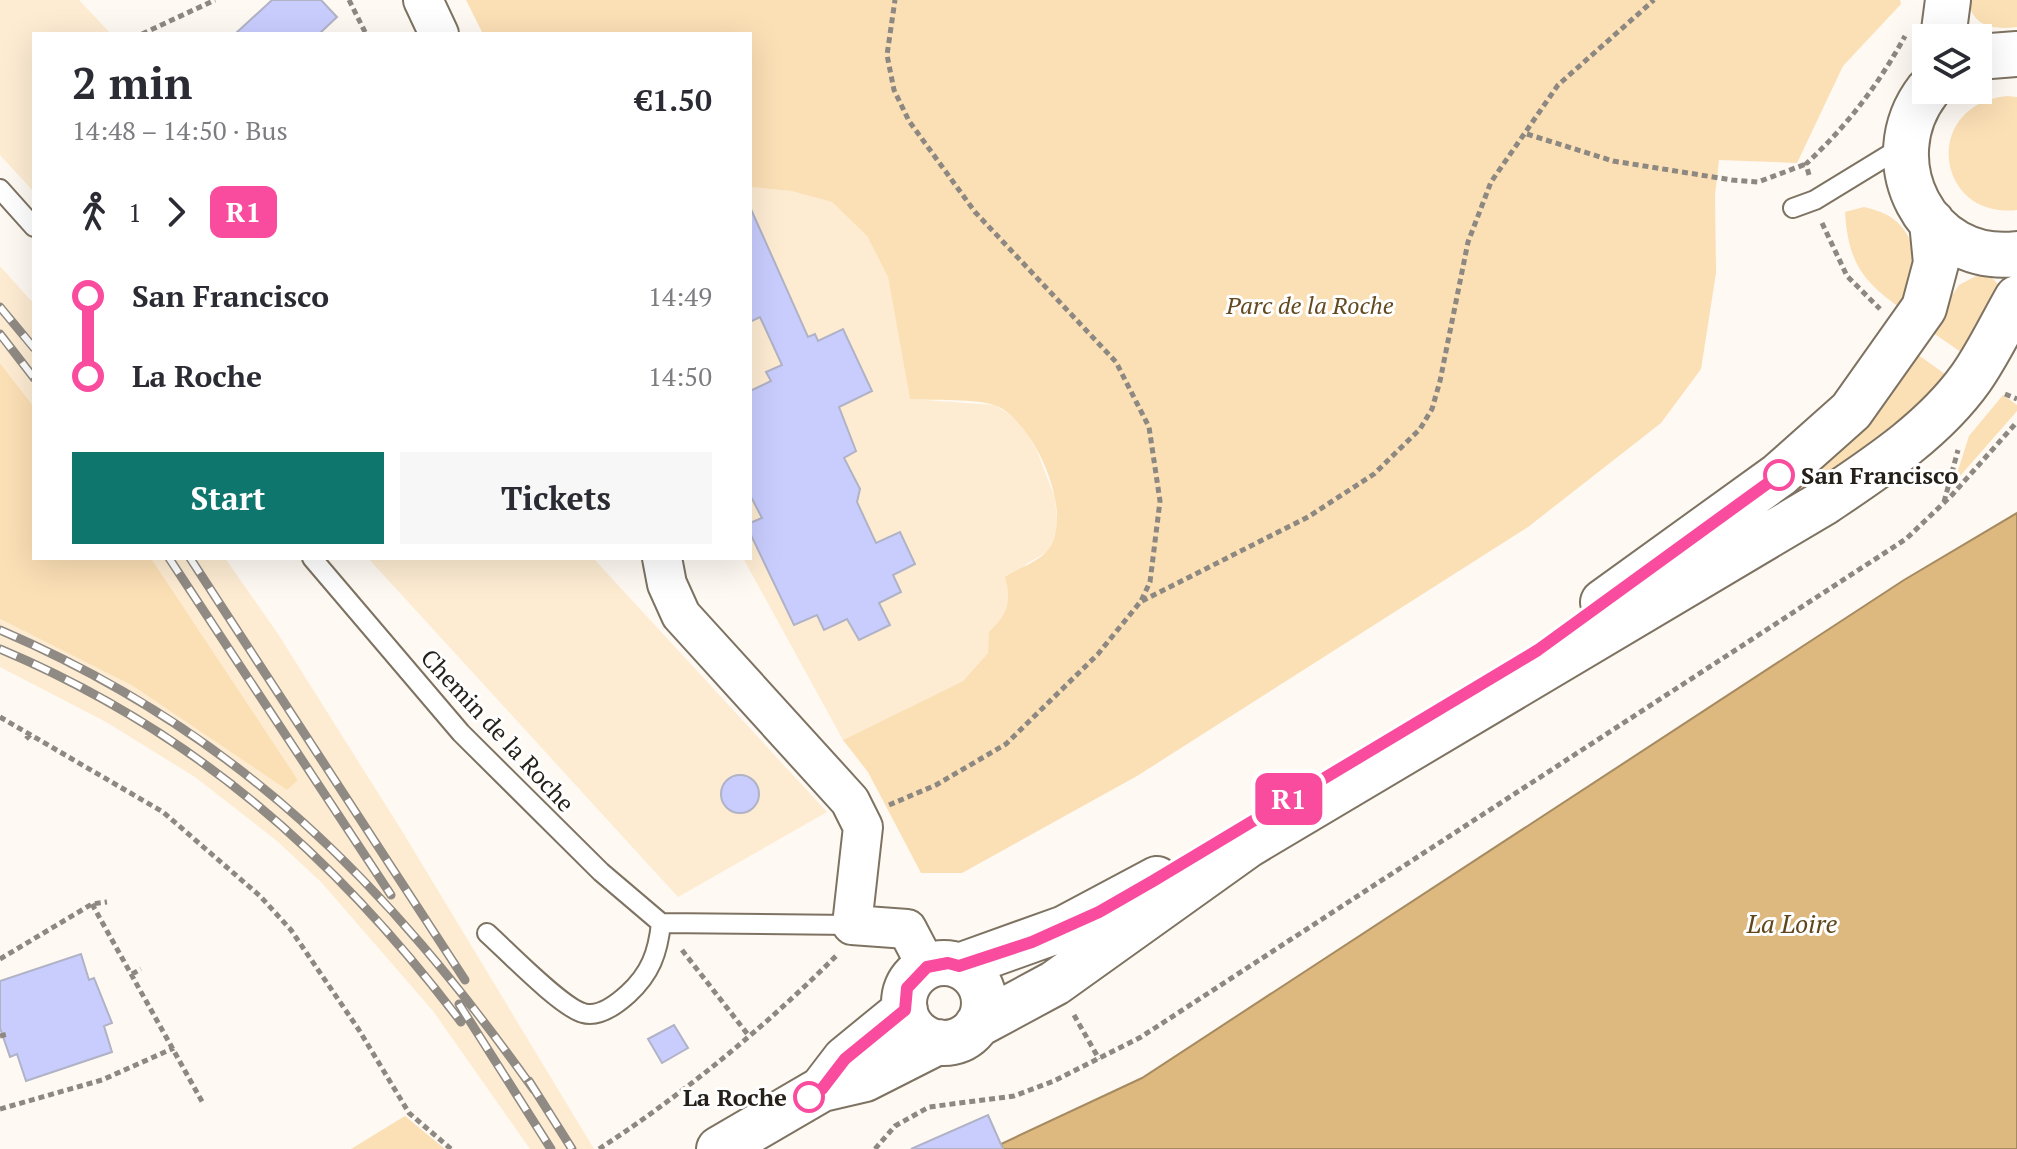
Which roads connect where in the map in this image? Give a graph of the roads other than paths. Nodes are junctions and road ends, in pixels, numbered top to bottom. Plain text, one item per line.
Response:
1 (423, 0) edge
2 (1948, 0) edge
3 (1932, 24) edge
4 (438, 32) edge
5 (2017, 54) edge
6 (1992, 56) edge
7 (1920, 104) edge
8 (1905, 145) junction
9 (0, 189) edge
10 (1793, 208) dead end
11 (1932, 222) junction
12 (32, 225) edge
13 (2017, 254) edge
14 (2017, 298) edge
15 (314, 560) edge
16 (662, 560) edge
17 (661, 923) junction
18 (852, 925) junction
19 (487, 933) dead end
20 (943, 966) junction
21 (905, 1010) junction
22 (977, 1025) junction
23 (938, 1042) junction
24 (822, 1089) junction
25 (719, 1149) edge

1 - 4 street
2 - 3 main road
5 - 6 main road
7 - 8 main road
8 - 10 lane
8 - 11 main road
9 - 12 lane
11 - 13 main road
11 - 20 main road
14 - 22 main road
15 - 17 lane, Chemin de la Roche
16 - 18 street
17 - 18 lane
17 - 19 lane
18 - 20 street
20 - 21 main road
20 - 22 main road
21 - 23 main road
21 - 24 main road
22 - 23 main road
23 - 24 main road
24 - 25 main road

